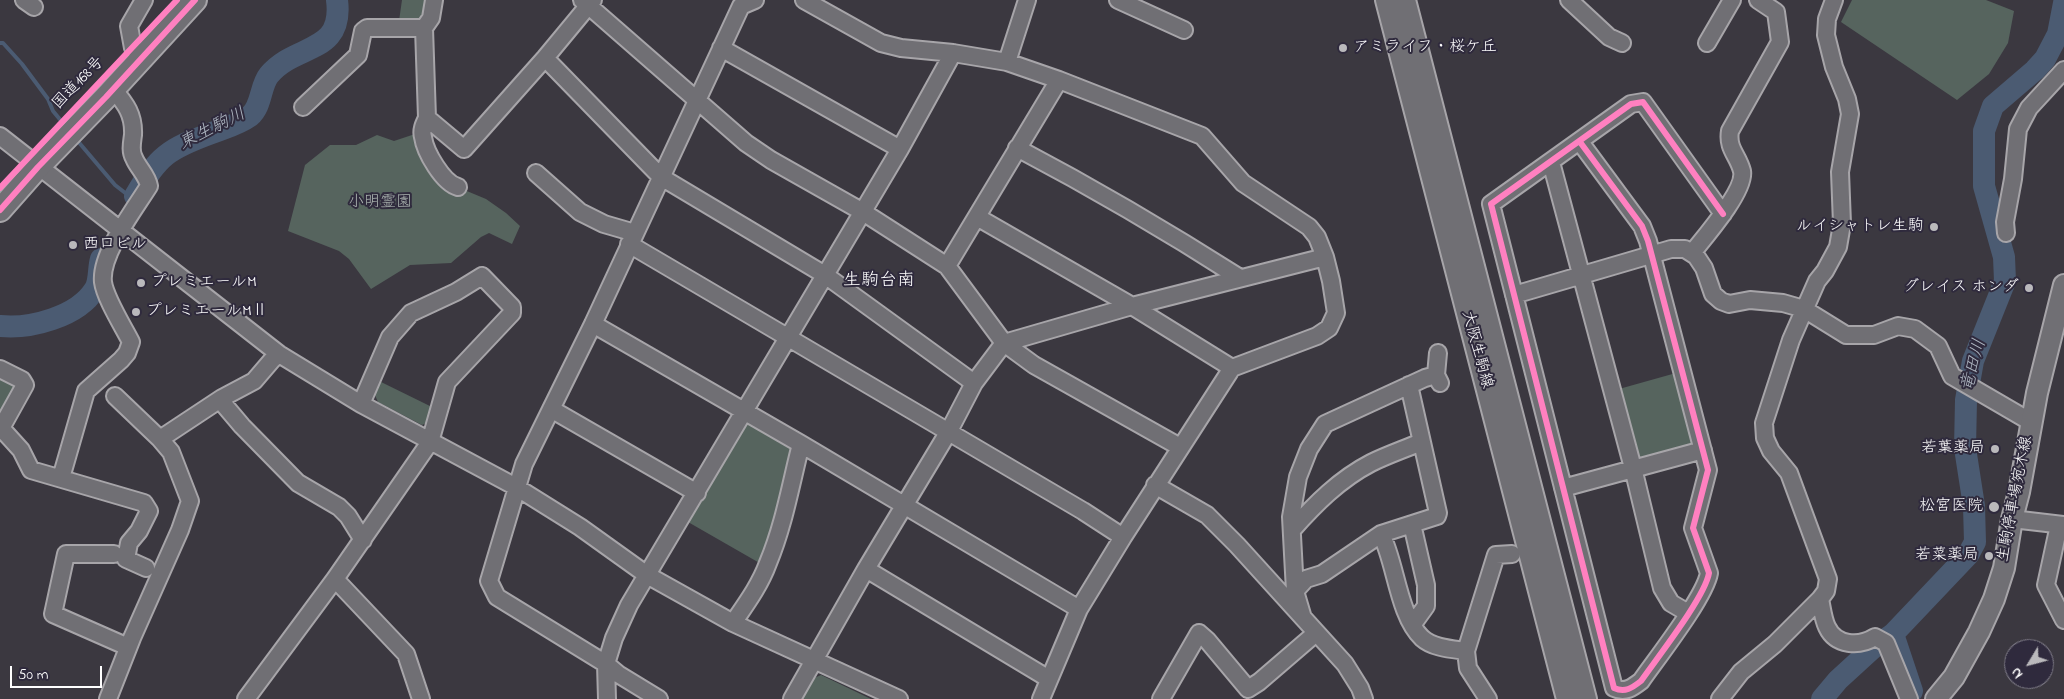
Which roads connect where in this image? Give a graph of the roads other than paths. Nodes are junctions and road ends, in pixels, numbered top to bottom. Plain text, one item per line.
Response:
1 (144, 0) edge
2 (177, 0) edge
3 (195, 0) edge
4 (434, 0) edge
5 (804, 0) edge
6 (1027, 0) edge
7 (1118, 0) edge
8 (1386, 0) edge
9 (1405, 0) edge
10 (1568, 0) edge
11 (1732, 0) edge
12 (1758, 0) edge
13 (1834, 0) edge
14 (588, 2) edge
15 (742, 2) edge
16 (424, 28) junction
17 (1184, 30) dead end
18 (1622, 42) dead end
19 (1706, 43) dead end
20 (133, 48) junction
21 (721, 48) junction
22 (953, 53) junction
23 (545, 58) junction
24 (1007, 62) junction
25 (2064, 70) edge
26 (1059, 80) junction
27 (113, 89) junction
28 (698, 100) junction
29 (303, 107) dead end
30 (427, 118) junction
31 (0, 136) edge
32 (1580, 142) junction
33 (1017, 148) junction
34 (900, 149) junction
35 (32, 162) junction
36 (1551, 162) junction
37 (536, 173) dead end
38 (661, 177) junction
39 (458, 187) dead end
40 (0, 188) edge
41 (0, 210) edge
42 (863, 212) junction
43 (1723, 214) junction
44 (977, 217) junction
45 (121, 232) junction
46 (2006, 234) dead end
47 (632, 238) junction
48 (1692, 253) junction
49 (1653, 255) junction
50 (1325, 257) junction
51 (947, 266) junction
52 (825, 275) junction
53 (1582, 275) junction
54 (1240, 278) junction
55 (2064, 285) edge
56 (1514, 294) junction
57 (1132, 306) junction
58 (1804, 309) junction
59 (593, 324) junction
60 (787, 338) junction
61 (1004, 343) junction
62 (1438, 352) dead end
63 (280, 354) junction
64 (1232, 368) junction
65 (0, 369) edge
66 (974, 383) junction
67 (1409, 385) junction
68 (115, 396) dead end
69 (220, 400) junction
70 (361, 404) junction
71 (551, 409) junction
72 (744, 411) junction
73 (2031, 422) junction
74 (1, 430) edge
75 (949, 431) junction
76 (160, 439) junction
77 (430, 442) junction
78 (1421, 442) junction
79 (801, 444) junction
80 (1180, 447) junction
81 (1703, 450) junction
82 (1632, 468) junction
83 (61, 478) junction
84 (1156, 485) junction
85 (516, 487) junction
86 (1563, 488) junction
87 (697, 493) junction
88 (905, 505) junction
89 (2012, 519) junction
90 (1412, 524) junction
91 (2062, 525) edge
92 (1292, 530) junction
93 (1381, 534) junction
94 (1123, 537) junction
95 (362, 540) junction
96 (114, 554) dead end
97 (1512, 554) dead end
98 (146, 568) dead end
99 (866, 569) junction
100 (647, 575) junction
101 (336, 579) junction
102 (1295, 591) junction
103 (1820, 600) junction
104 (1079, 609) junction
105 (1688, 613) junction
106 (1303, 618) junction
107 (2064, 620) edge
108 (733, 623) junction
109 (1413, 624) junction
110 (1316, 633) junction
111 (128, 647) junction
112 (1466, 651) junction
113 (815, 660) junction
114 (606, 664) junction
115 (1049, 679) junction
116 (108, 699) edge
117 (246, 699) edge
118 (421, 699) edge
119 (607, 699) edge
120 (659, 699) edge
121 (792, 699) edge
122 (899, 699) edge
123 (1041, 699) edge
124 (1161, 699) edge
125 (1364, 699) edge
126 (1488, 699) edge
127 (1567, 699) edge
128 (1586, 699) edge
129 (1720, 699) edge
130 (1909, 699) edge
131 (1936, 699) edge

1 - 20 street
2 - 20 highway, 国道168号
3 - 27 highway, 国道168号
4 - 16 street
5 - 22 street
6 - 24 street
7 - 17 street
8 - 127 main road, 大阪生駒線
9 - 128 main road, 大阪生駒線
10 - 18 street
11 - 19 street
12 - 43 street
13 - 58 street
14 - 23 street
14 - 28 street
15 - 21 street
16 - 29 street
16 - 30 street
20 - 35 highway, 国道168号
21 - 28 street
21 - 34 street
22 - 24 street
22 - 34 street
23 - 30 street
23 - 38 street
24 - 26 street
25 - 46 street
26 - 33 street
26 - 50 street
27 - 35 highway, 国道168号
27 - 45 street
28 - 38 street
28 - 42 street
30 - 39 street
31 - 35 street
32 - 36 street
32 - 43 street
32 - 49 street
33 - 44 street
33 - 54 street
34 - 42 street
35 - 40 highway, 国道168号
35 - 41 highway, 国道168号
35 - 45 street
36 - 53 street
36 - 56 street
37 - 47 street
38 - 47 street
38 - 52 street
42 - 51 street
42 - 52 street
43 - 48 street
44 - 51 street
44 - 57 street
45 - 63 street
45 - 83 street
47 - 59 street
47 - 60 street
48 - 49 street
48 - 58 street
49 - 53 street
49 - 81 street
50 - 54 street
50 - 64 street
51 - 61 street
52 - 60 street
52 - 66 street
53 - 56 street
53 - 82 street
54 - 57 street
55 - 73 main road, 生駒停車場宛木線
56 - 86 street
57 - 61 street
57 - 64 street
58 - 73 street
58 - 103 street
59 - 71 street
59 - 72 street
60 - 72 street
60 - 75 street
61 - 66 street
61 - 80 street
62 - 67 street
63 - 69 street
63 - 70 street
64 - 80 street
65 - 74 street
66 - 75 street
67 - 78 street
67 - 92 street
68 - 76 street
69 - 76 street
69 - 95 street
70 - 77 street
70 - 77 street
71 - 85 street
71 - 87 street
72 - 79 street
72 - 87 street
73 - 89 main road, 生駒停車場宛木線
74 - 83 street
75 - 88 street
75 - 94 street
76 - 111 street
77 - 85 street
77 - 95 street
78 - 90 street
78 - 92 street
79 - 88 street
79 - 108 street
80 - 84 street
81 - 82 street
81 - 105 street
82 - 86 street
82 - 105 street
83 - 98 street
84 - 94 street
84 - 106 street
85 - 100 street
85 - 114 street
86 - 105 street
87 - 100 street
88 - 99 street
88 - 104 street
89 - 91 street
89 - 131 main road, 生駒停車場宛木線
90 - 93 street
90 - 109 street
91 - 107 street
92 - 102 street
93 - 102 street
93 - 109 street
94 - 104 street
95 - 101 street
96 - 111 street
97 - 112 street
99 - 113 street
99 - 115 street
100 - 108 street
100 - 114 street
101 - 117 street
101 - 118 street
102 - 106 street
103 - 129 street
103 - 130 street
104 - 115 street
106 - 110 street
108 - 113 street
109 - 112 street
110 - 124 street
110 - 125 street
111 - 116 street
112 - 126 street
113 - 121 street
113 - 122 street
114 - 119 street
114 - 120 street
115 - 123 street

